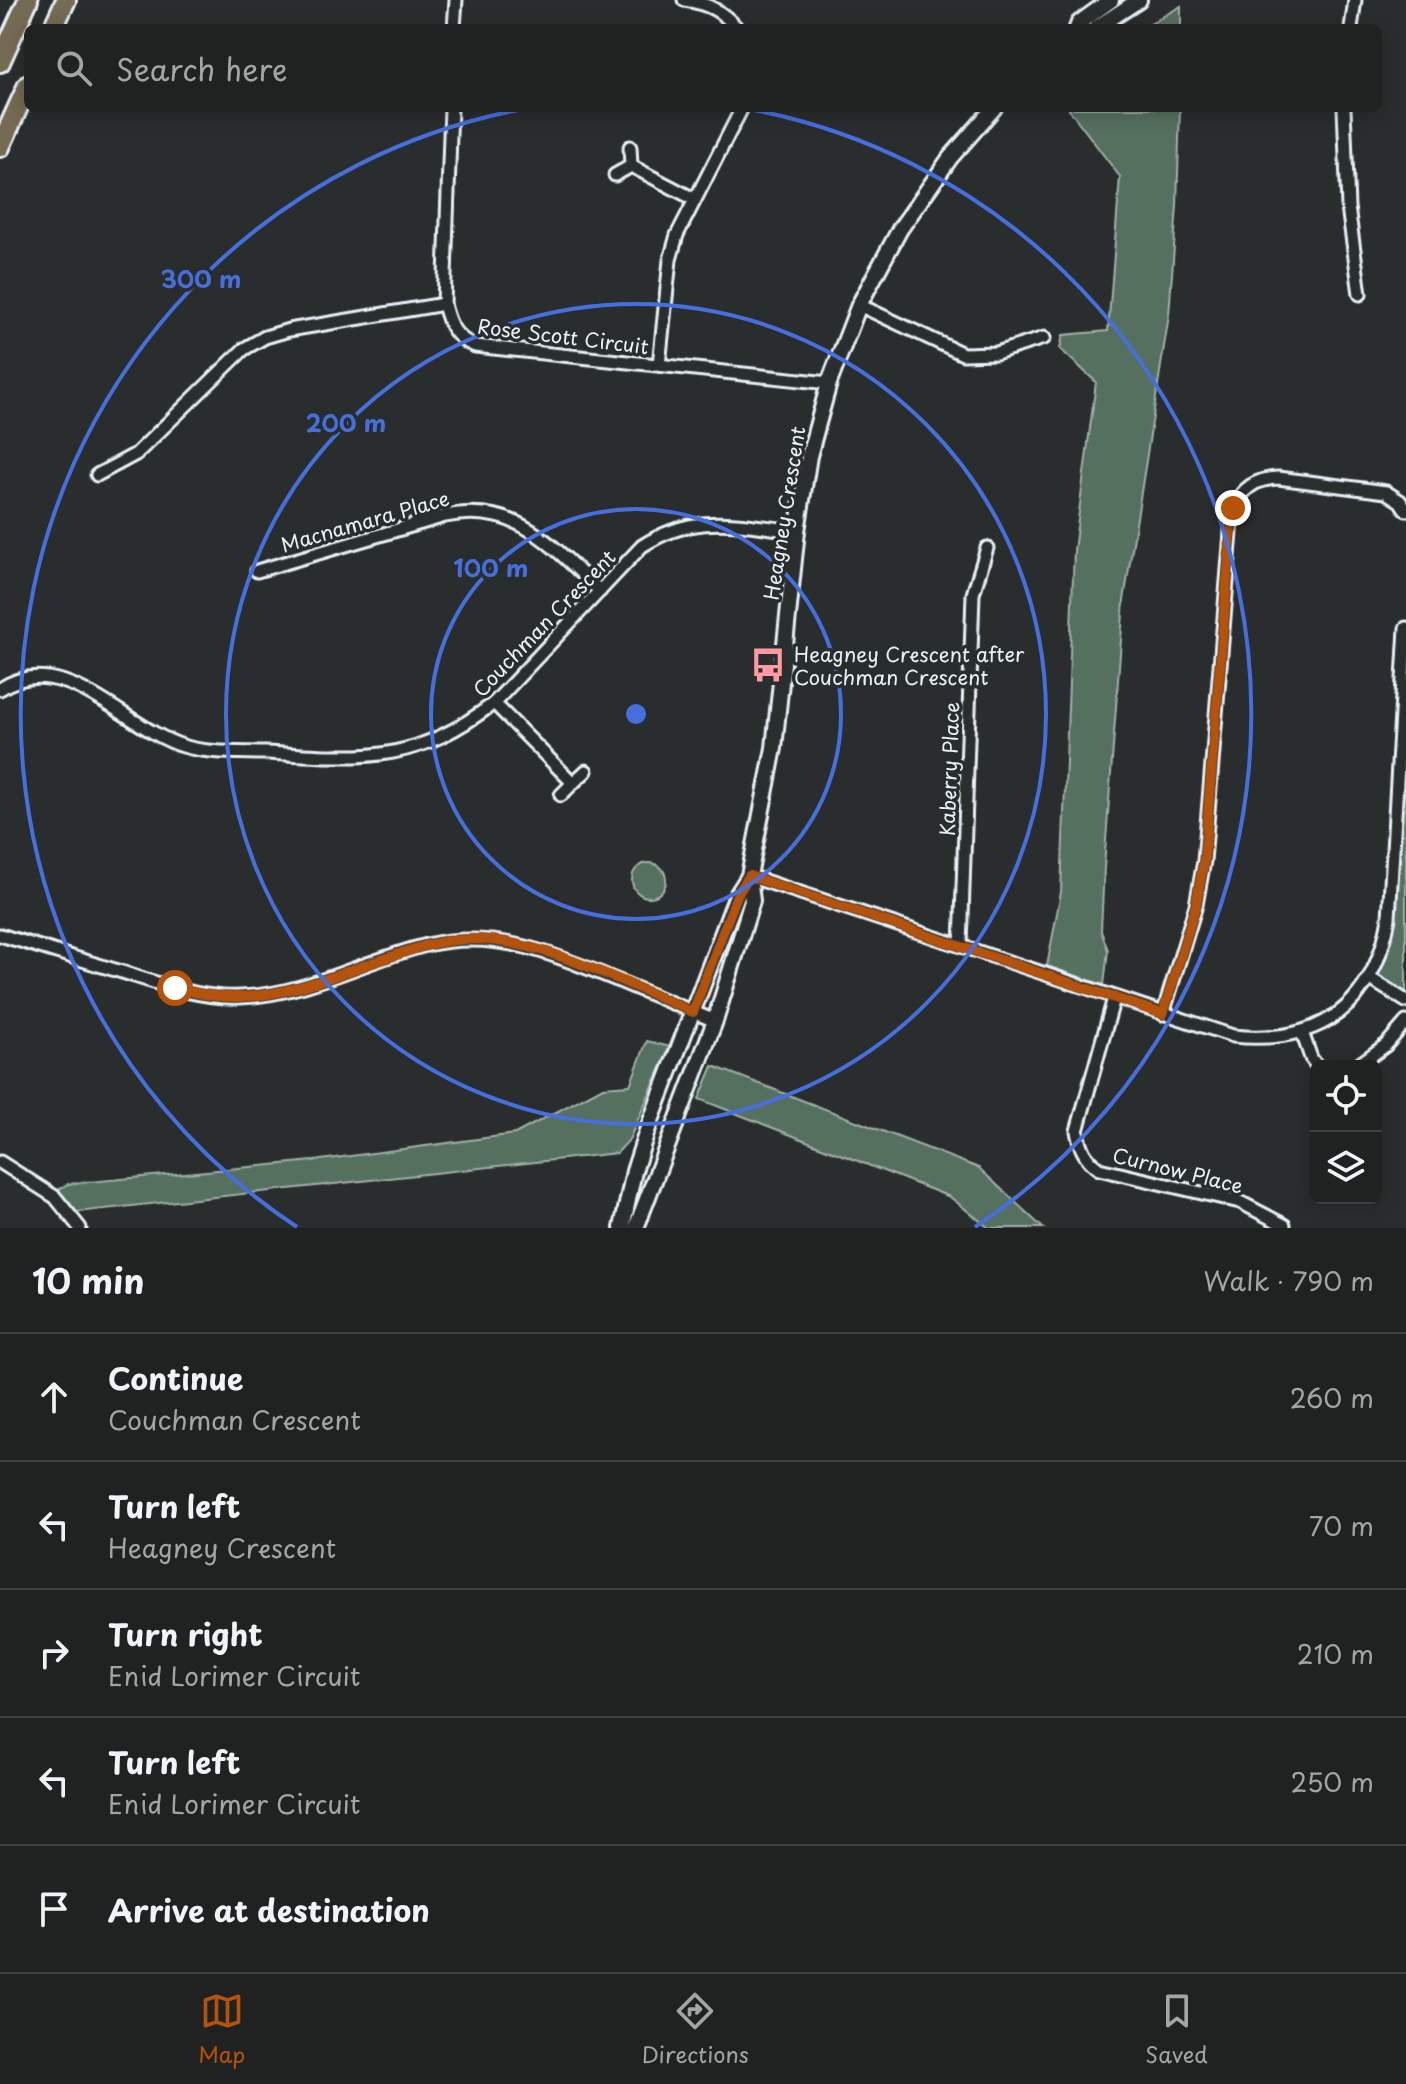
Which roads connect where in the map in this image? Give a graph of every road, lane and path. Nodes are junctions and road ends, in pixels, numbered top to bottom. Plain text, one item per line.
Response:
1 (28, 0) edge
2 (66, 0) edge
3 (456, 0) edge
4 (684, 0) edge
5 (1111, 0) edge
6 (1139, 0) edge
7 (1355, 0) edge
8 (55, 24) edge
9 (454, 24) edge
10 (732, 24) edge
11 (1079, 24) edge
12 (1102, 24) edge
13 (1352, 24) edge
14 (0, 62) edge
15 (24, 94) edge
16 (451, 112) edge
17 (740, 112) edge
18 (991, 112) edge
19 (1344, 112) edge
20 (0, 147) edge
21 (630, 147) dead end
22 (631, 166) junction
23 (615, 175) dead end
24 (694, 199) junction
25 (1360, 294) dead end
26 (444, 304) junction
27 (859, 305) junction
28 (1044, 338) dead end
29 (659, 365) junction
30 (829, 383) junction
31 (97, 475) dead end
32 (1406, 510) edge
33 (797, 531) junction
34 (987, 548) dead end
35 (257, 571) dead end
36 (600, 591) junction
37 (1406, 628) edge
38 (0, 689) edge
39 (494, 703) junction
40 (586, 771) dead end
41 (573, 783) junction
42 (561, 795) dead end
43 (749, 876) junction
44 (0, 935) edge
45 (961, 946) junction
46 (1369, 978) junction
47 (1114, 998) junction
48 (1406, 1001) edge
49 (693, 1012) junction
50 (1163, 1014) junction
51 (715, 1021) junction
52 (1406, 1022) edge
53 (1302, 1032) junction
54 (1312, 1060) edge
55 (1365, 1060) edge
56 (0, 1162) edge
57 (1284, 1225) dead end
58 (80, 1228) edge
59 (622, 1228) edge
60 (636, 1228) edge

1 - 14 highway
2 - 8 highway
3 - 9 street
4 - 10 street
5 - 11 street
6 - 12 street
7 - 13 street
15 - 20 highway
16 - 26 street, Rose Scott Circuit
17 - 24 street, Rose Scott Circuit
18 - 27 street, Heagney Crescent
19 - 25 street
21 - 22 street
22 - 23 street
22 - 24 street
24 - 29 street, Rose Scott Circuit
26 - 29 street, Rose Scott Circuit
26 - 31 street
27 - 28 street
27 - 30 street, Heagney Crescent
29 - 30 street, Rose Scott Circuit
30 - 33 street, Heagney Crescent
32 - 50 street
33 - 36 street, Couchman Crescent
33 - 43 street, Heagney Crescent
34 - 45 street, Kaberry Place
35 - 36 street, Macnamara Place
36 - 39 street, Couchman Crescent
37 - 46 street
38 - 39 street, Couchman Crescent
39 - 41 street
40 - 41 street
41 - 42 street
43 - 45 street
43 - 49 street, Heagney Crescent
43 - 51 street, Heagney Crescent
44 - 49 street
45 - 47 street
46 - 48 street
46 - 53 street
47 - 50 street
47 - 57 street, Curnow Place
49 - 51 street
49 - 59 street, Heagney Crescent
50 - 53 street
51 - 60 street, Heagney Crescent
52 - 55 street
53 - 54 street
56 - 58 street

